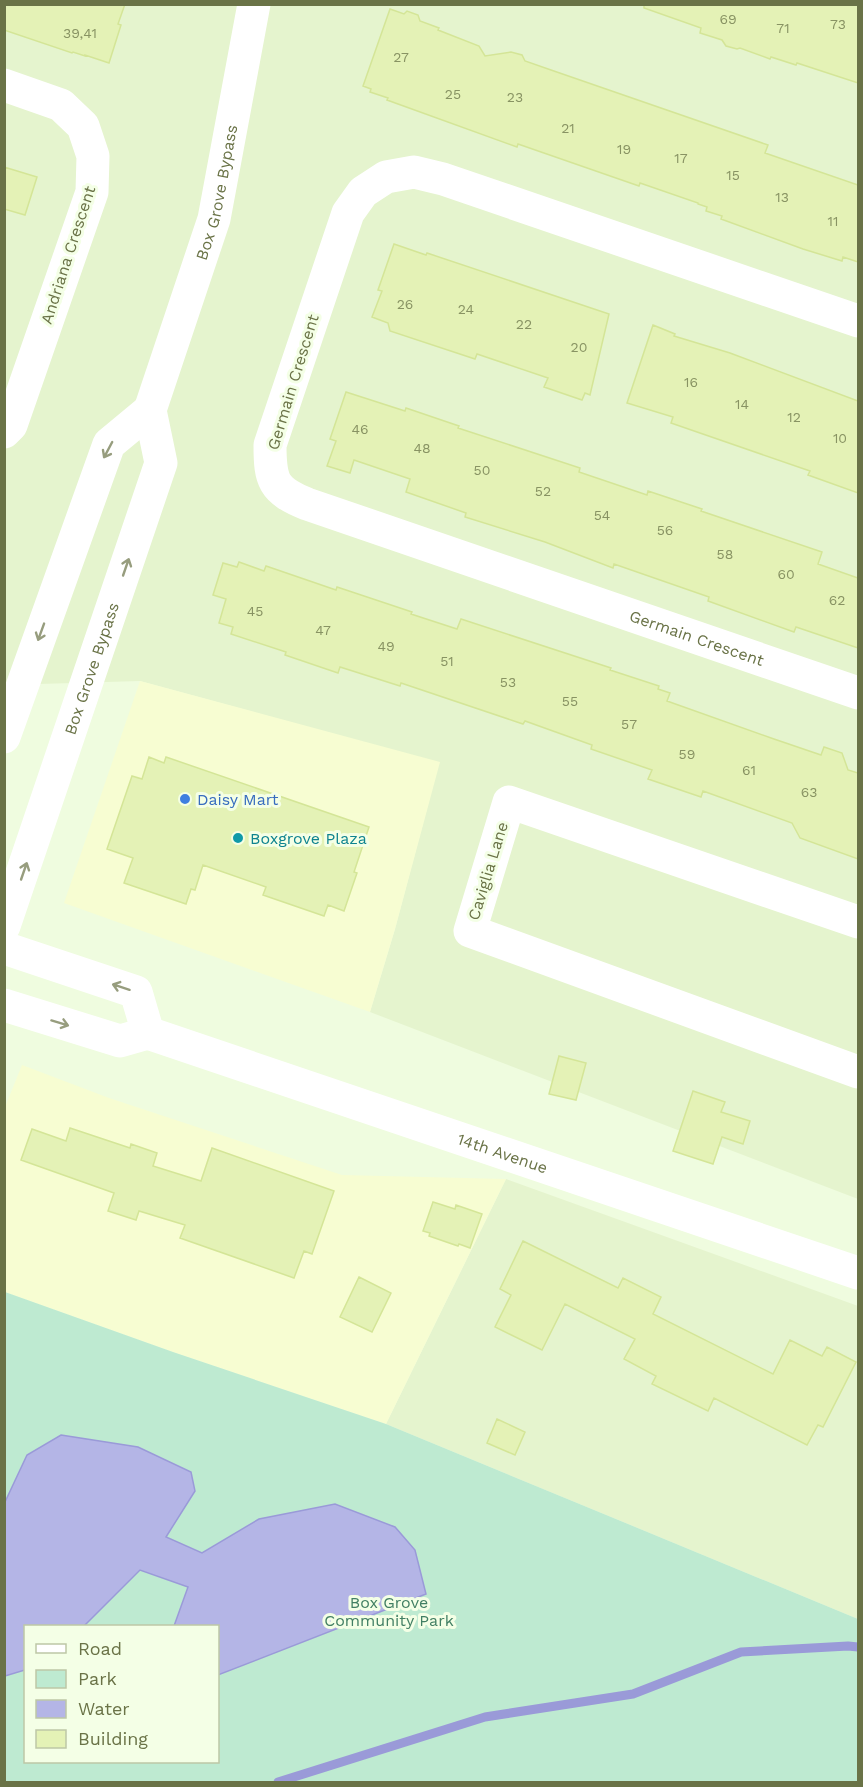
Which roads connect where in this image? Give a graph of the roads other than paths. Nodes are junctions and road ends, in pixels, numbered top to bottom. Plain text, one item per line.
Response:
1 (254, 4) edge
2 (4, 85) edge
3 (858, 321) edge
4 (150, 410) junction
5 (4, 432) edge
6 (858, 693) edge
7 (4, 737) edge
8 (858, 922) edge
9 (4, 926) edge
10 (4, 948) edge
11 (4, 1005) edge
12 (148, 1034) junction
13 (858, 1072) edge
14 (858, 1273) edge

1 - 4 street, Box Grove Bypass
2 - 5 street, Andriana Crescent
3 - 6 street, Germain Crescent
4 -> 7 street
9 -> 4 street, Box Grove Bypass
8 - 13 street, Caviglia Lane
12 -> 10 street
11 -> 12 street
12 - 14 street, 14th Avenue

